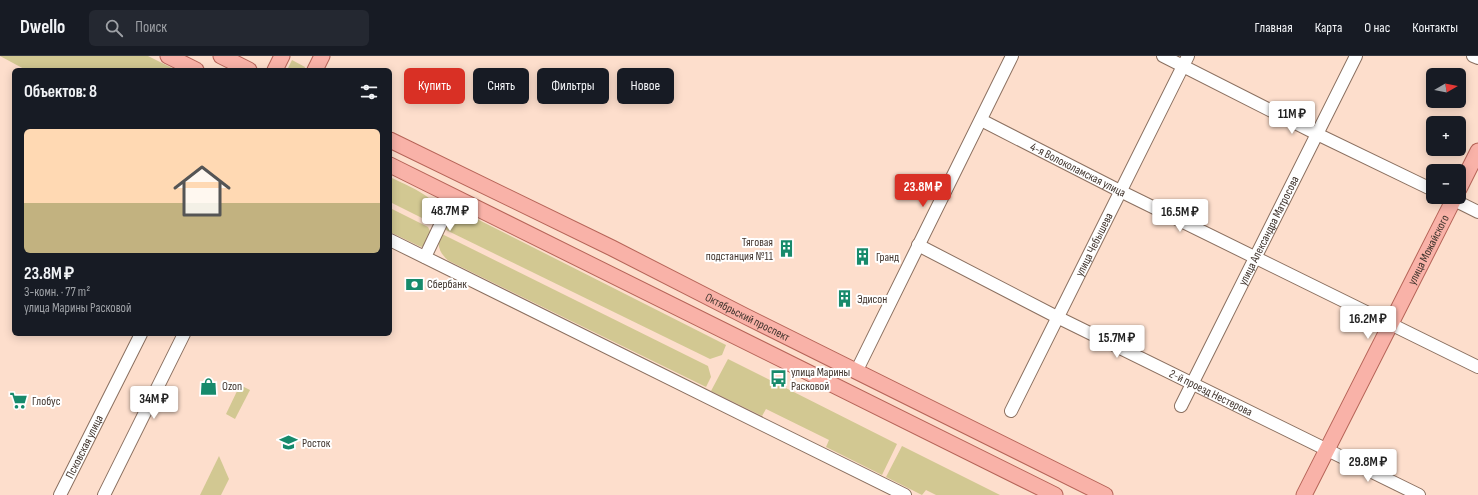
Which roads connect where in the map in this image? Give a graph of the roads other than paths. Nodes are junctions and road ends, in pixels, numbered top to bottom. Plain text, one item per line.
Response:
1 (168, 56) edge
2 (221, 56) edge
3 (282, 56) edge
4 (322, 56) edge
5 (1012, 56) edge
6 (1163, 56) edge
7 (1356, 56) edge
8 (1473, 56) edge
9 (1478, 58) edge
10 (1185, 61) edge
11 (192, 68) edge
12 (245, 68) edge
13 (276, 68) edge
14 (316, 68) edge
15 (981, 120) junction
16 (1317, 134) junction
17 (392, 141) edge
18 (1478, 151) edge
19 (392, 166) edge
20 (1466, 174) edge
21 (1426, 187) edge
22 (1120, 191) junction
23 (454, 196) junction
24 (1450, 204) edge
25 (1466, 204) edge
26 (1478, 212) edge
27 (392, 241) edge
28 (918, 245) junction
29 (425, 257) junction
30 (1256, 257) junction
31 (1057, 317) junction
32 (1391, 325) junction
33 (140, 336) edge
34 (183, 336) edge
35 (1478, 367) edge
36 (856, 372) junction
37 (1192, 383) junction
38 (1181, 406) dead end
39 (1011, 411) dead end
40 (1327, 450) junction
41 (60, 495) edge
42 (104, 495) edge
43 (904, 495) edge
44 (1055, 495) edge
45 (1105, 495) edge
46 (1304, 495) edge
47 (1419, 495) edge

1 - 11 main road
2 - 12 main road
3 - 13 main road
4 - 14 main road
5 - 15 street
6 - 10 street
7 - 16 street, улица Александра Матросова
8 - 9 street
10 - 16 street
10 - 22 street, улица Чебышева
15 - 22 street, 4-я Волоколамская улица
15 - 28 street
16 - 21 street
16 - 30 street, улица Александра Матросова
17 - 36 main road, Октябрьский проспект
18 - 20 main road, улица Можайского
19 - 23 main road, Октябрьский проспект
22 - 30 street, 4-я Волоколамская улица
22 - 31 street, улица Чебышева
23 - 29 street
23 - 44 main road, Октябрьский проспект
24 - 32 main road, улица Можайского
25 - 26 street
27 - 29 street
28 - 31 street, 2-й проезд Нестерова
28 - 36 street
29 - 43 street
30 - 32 street, 4-я Волоколамская улица
30 - 37 street, улица Александра Матросова
31 - 37 street, 2-й проезд Нестерова
31 - 39 street, улица Чебышева
32 - 35 street, 4-я Волоколамская улица
32 - 40 main road, улица Можайского
33 - 41 street, Псковская улица
34 - 42 street
36 - 45 main road, Октябрьский проспект
37 - 38 street, улица Александра Матросова
37 - 40 street, 2-й проезд Нестерова
40 - 46 main road, улица Можайского
40 - 47 street, 2-й проезд Нестерова

